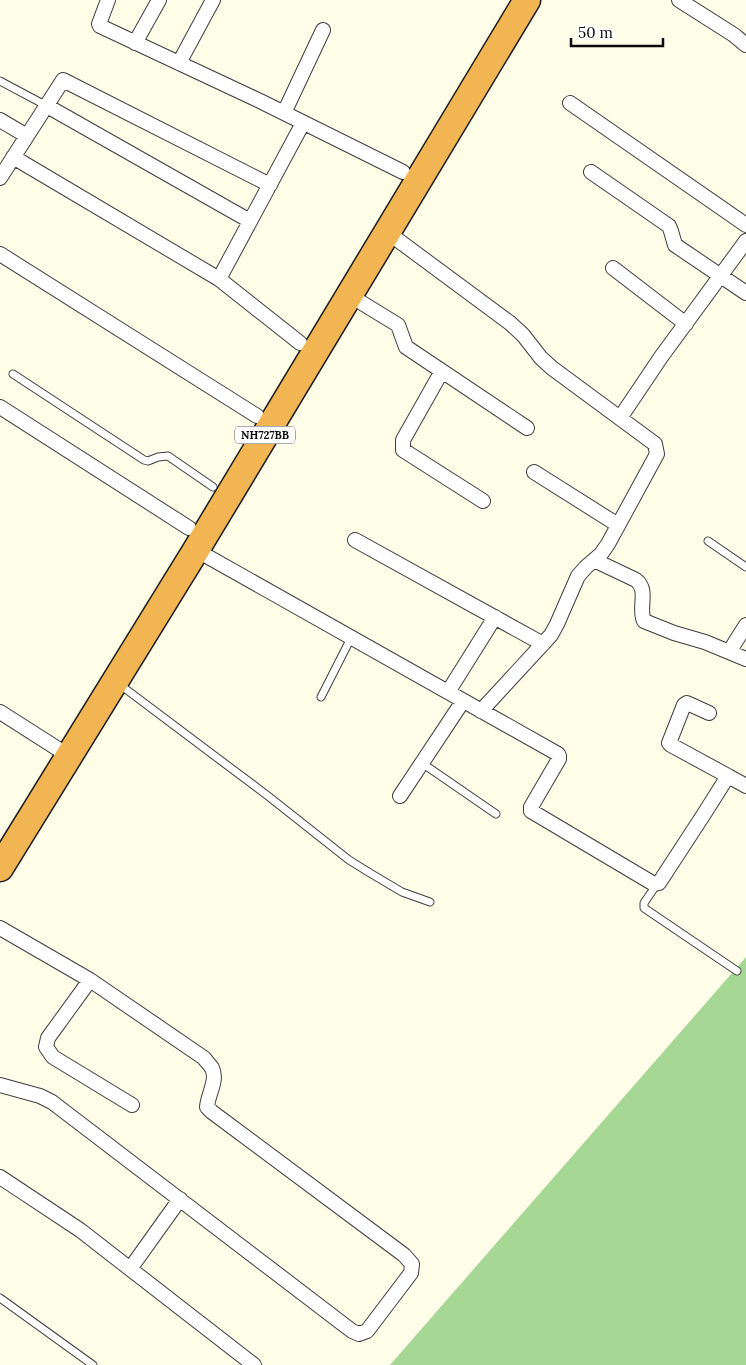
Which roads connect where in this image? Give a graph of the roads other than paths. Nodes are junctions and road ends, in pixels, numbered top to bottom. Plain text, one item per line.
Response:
1 (108, 0) edge
2 (159, 0) edge
3 (213, 0) edge
4 (507, 0) edge
5 (527, 0) edge
6 (679, 0) edge
7 (323, 30) dead end
8 (136, 43) junction
9 (746, 45) edge
10 (178, 63) junction
11 (0, 80) edge
12 (570, 103) dead end
13 (47, 106) junction
14 (284, 113) junction
15 (0, 120) edge
16 (303, 123) junction
17 (27, 136) junction
18 (13, 157) junction
19 (403, 172) junction
20 (591, 172) dead end
21 (0, 178) edge
22 (270, 185) junction
23 (250, 221) junction
24 (746, 225) edge
25 (387, 232) junction
26 (746, 241) edge
27 (0, 254) edge
28 (613, 268) dead end
29 (721, 276) junction
30 (219, 279) junction
31 (746, 293) edge
32 (349, 295) junction
33 (686, 324) junction
34 (300, 343) junction
35 (442, 371) junction
36 (13, 374) dead end
37 (0, 407) edge
38 (257, 416) junction
39 (620, 418) junction
40 (527, 428) dead end
41 (534, 472) dead end
42 (214, 487) junction
43 (483, 501) dead end
44 (618, 525) junction
45 (192, 539) junction
46 (355, 540) dead end
47 (708, 541) dead end
48 (594, 560) junction
49 (746, 567) edge
50 (495, 618) junction
51 (746, 625) edge
52 (352, 638) junction
53 (542, 644) junction
54 (729, 652) junction
55 (746, 659) edge
56 (115, 681) junction
57 (448, 692) junction
58 (321, 697) dead end
59 (463, 701) junction
60 (481, 711) junction
61 (0, 712) edge
62 (709, 713) dead end
63 (62, 751) junction
64 (422, 763) junction
65 (728, 776) junction
66 (746, 786) edge
67 (400, 796) dead end
68 (496, 814) dead end
69 (0, 837) edge
70 (0, 868) edge
71 (656, 884) junction
72 (430, 902) dead end
73 (0, 928) edge
74 (737, 971) dead end
75 (90, 980) junction
76 (0, 1085) edge
77 (132, 1105) dead end
78 (0, 1177) edge
79 (180, 1199) junction
80 (130, 1269) junction
81 (0, 1298) edge
82 (92, 1365) edge
83 (254, 1365) edge

1 - 8 street
2 - 8 street
3 - 10 street
4 - 19 highway, NH727BB
5 - 25 highway, NH727BB
6 - 9 street
7 - 14 street
8 - 10 street
10 - 14 street
11 - 13 lane
12 - 24 street
13 - 17 street
13 - 22 street
13 - 23 street
14 - 16 street
15 - 17 street
16 - 19 street
16 - 22 street
17 - 18 street
18 - 21 street
18 - 30 street
19 - 34 highway, NH727BB
20 - 29 street
22 - 23 street
23 - 30 street
25 - 32 highway, NH727BB
25 - 39 street
26 - 29 street
27 - 38 street
28 - 33 street
29 - 31 street
29 - 33 street
30 - 34 street
32 - 35 street
32 - 45 highway, NH727BB
33 - 39 street
34 - 38 highway, NH727BB
35 - 40 street
35 - 43 street
36 - 42 lane
37 - 45 street
38 - 42 highway, NH727BB
39 - 44 street
41 - 44 street
42 - 45 highway, NH727BB
44 - 48 street
45 - 52 street
45 - 56 highway, NH727BB
45 - 63 highway, NH727BB
46 - 50 street
47 - 49 lane
48 - 53 street
48 - 54 street
50 - 53 street
50 - 57 street
51 - 54 street
52 - 57 street
52 - 58 lane
53 - 60 street
54 - 55 street
56 - 63 highway, NH727BB
56 - 72 lane
57 - 59 street
59 - 60 street
59 - 64 street
60 - 71 street
61 - 63 street
62 - 65 street
63 - 69 highway, NH727BB
63 - 70 highway, NH727BB
64 - 67 street
64 - 68 lane
65 - 66 street
65 - 71 street
71 - 74 lane
73 - 75 street
75 - 77 street
75 - 79 street
76 - 79 street
78 - 80 street
79 - 80 street
80 - 83 street
81 - 82 lane

